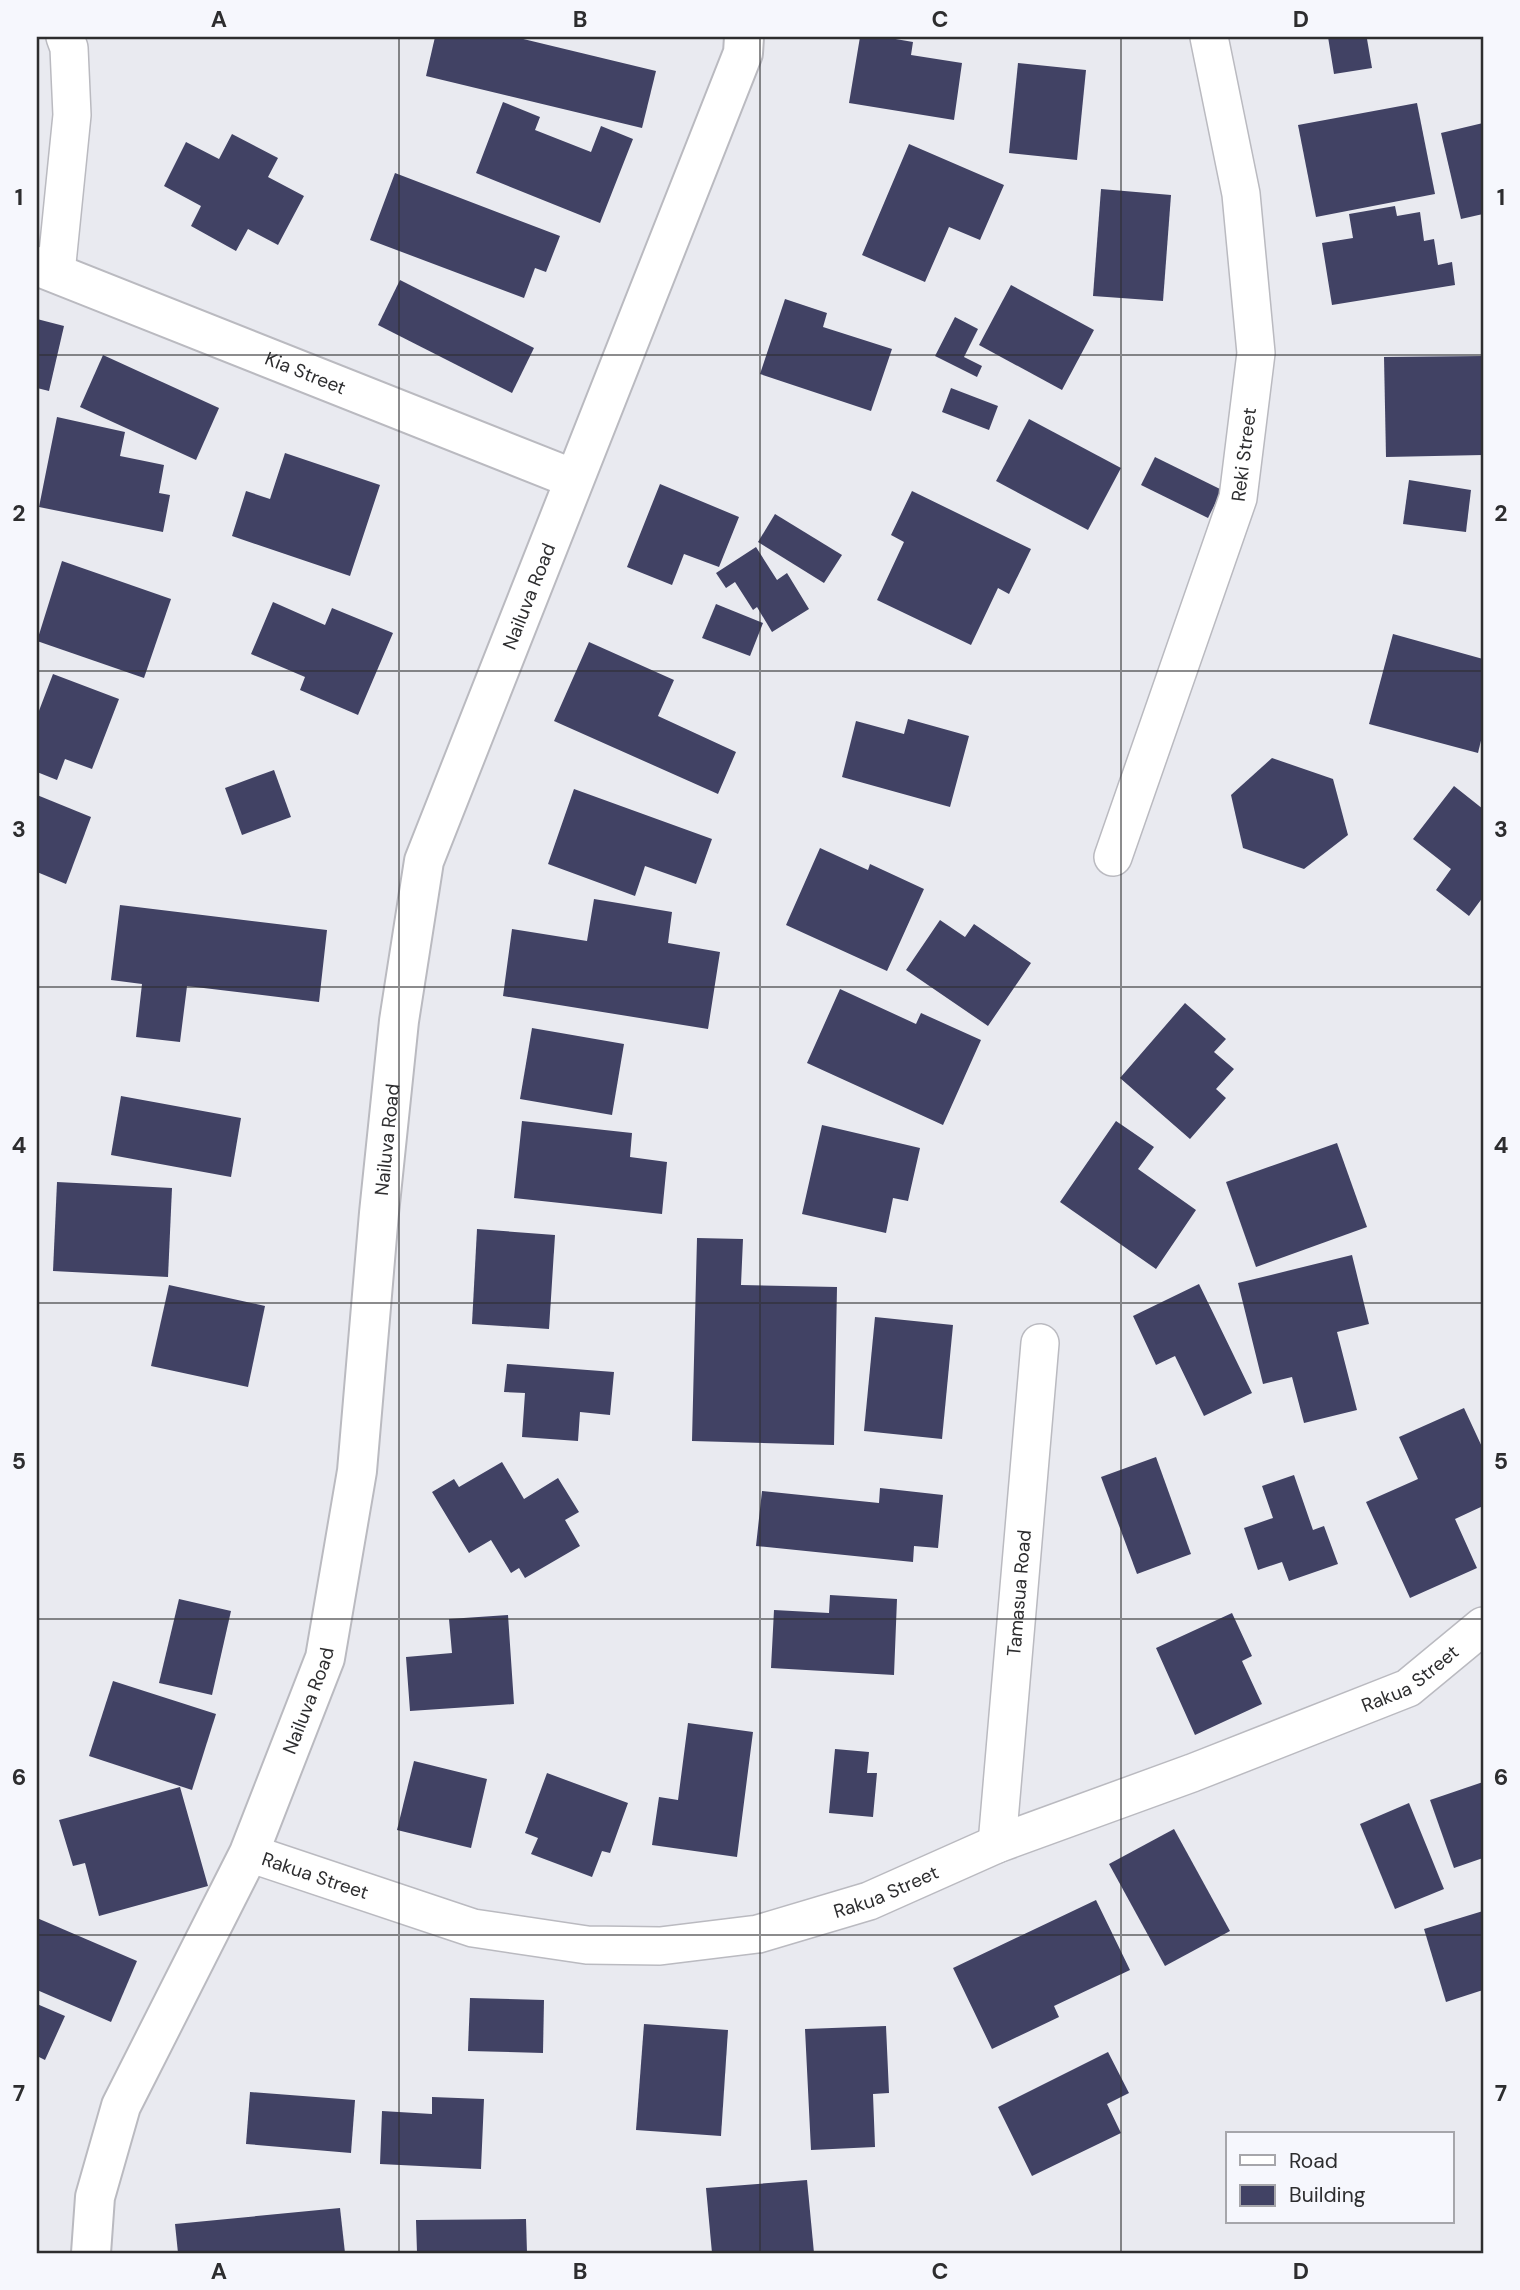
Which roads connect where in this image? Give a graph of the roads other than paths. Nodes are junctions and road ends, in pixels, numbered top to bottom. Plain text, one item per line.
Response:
1 (65, 37) edge
2 (744, 37) edge
3 (1209, 37) edge
4 (46, 270) edge
5 (574, 479) junction
6 (1114, 857) dead end
7 (1041, 1343) dead end
8 (1483, 1626) edge
9 (997, 1844) junction
10 (250, 1853) junction
11 (91, 2253) edge

1 - 4 street
2 - 5 main road, Nailuva Road
3 - 6 street, Reki Street
4 - 5 main road, Kia Street
5 - 10 main road, Nailuva Road
7 - 9 street, Tamasua Road
8 - 9 street, Rakua Street
9 - 10 street, Rakua Street
10 - 11 main road, Nailuva Road

